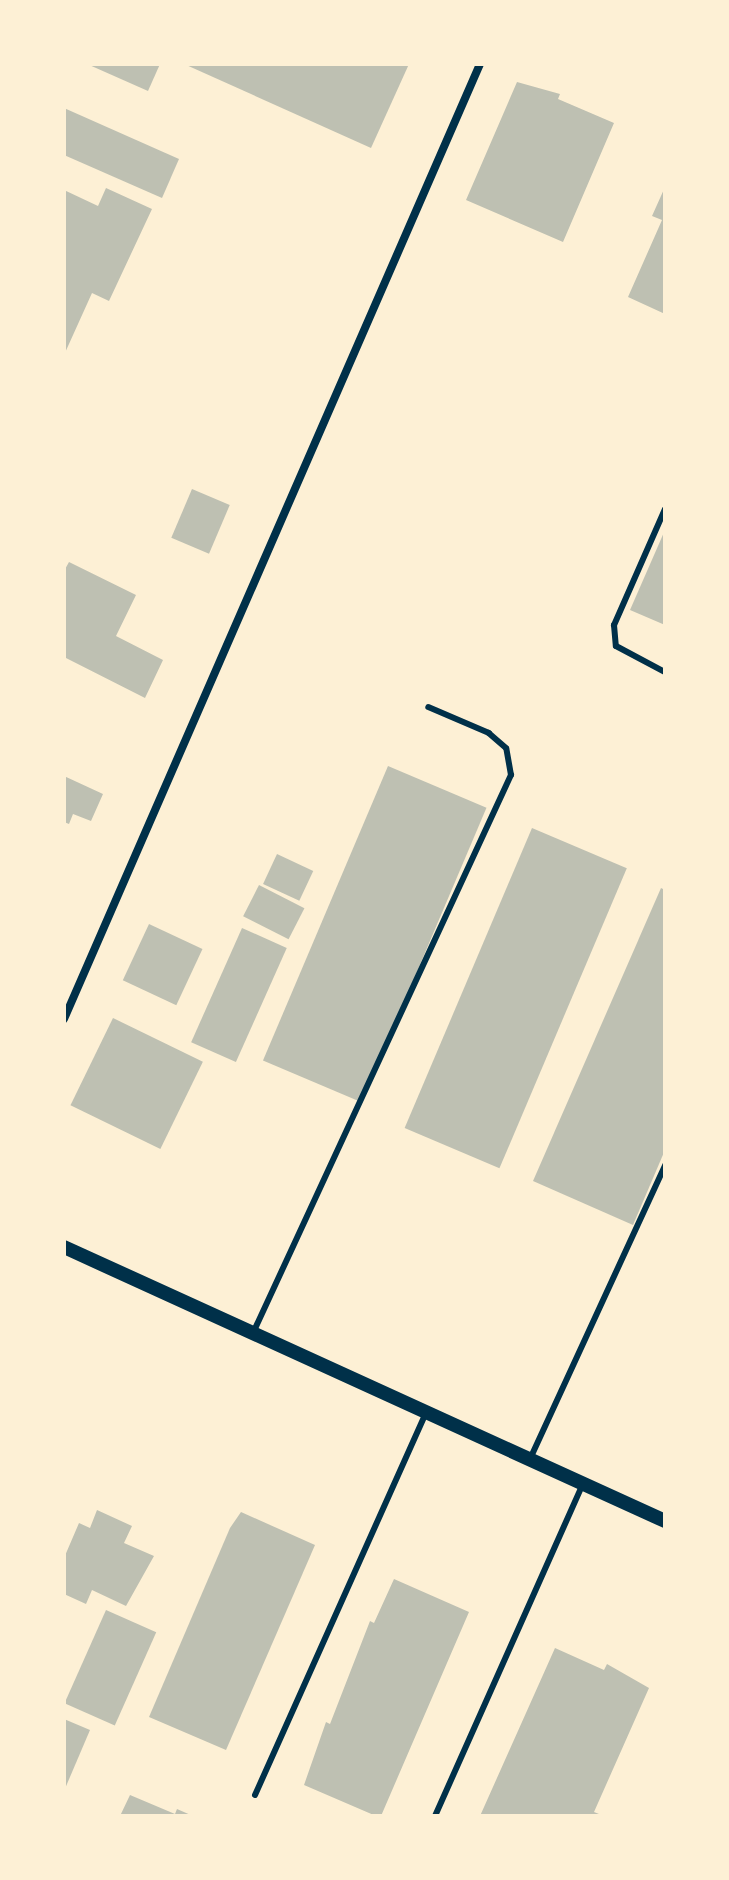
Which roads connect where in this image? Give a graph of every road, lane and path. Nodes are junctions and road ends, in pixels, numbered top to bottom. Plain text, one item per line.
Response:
1 (480, 64) edge
2 (665, 509) edge
3 (665, 672) edge
4 (428, 707) dead end
5 (64, 1019) edge
6 (665, 1165) edge
7 (64, 1247) edge
8 (253, 1333) junction
9 (426, 1413) junction
10 (530, 1459) junction
11 (583, 1484) junction
12 (665, 1521) edge
13 (255, 1795) dead end
14 (435, 1816) edge

1 - 5 street
2 - 3 lane
4 - 8 lane
6 - 10 lane
7 - 8 street
8 - 9 street
9 - 10 street
9 - 13 lane
10 - 11 street
11 - 12 street
11 - 14 lane

